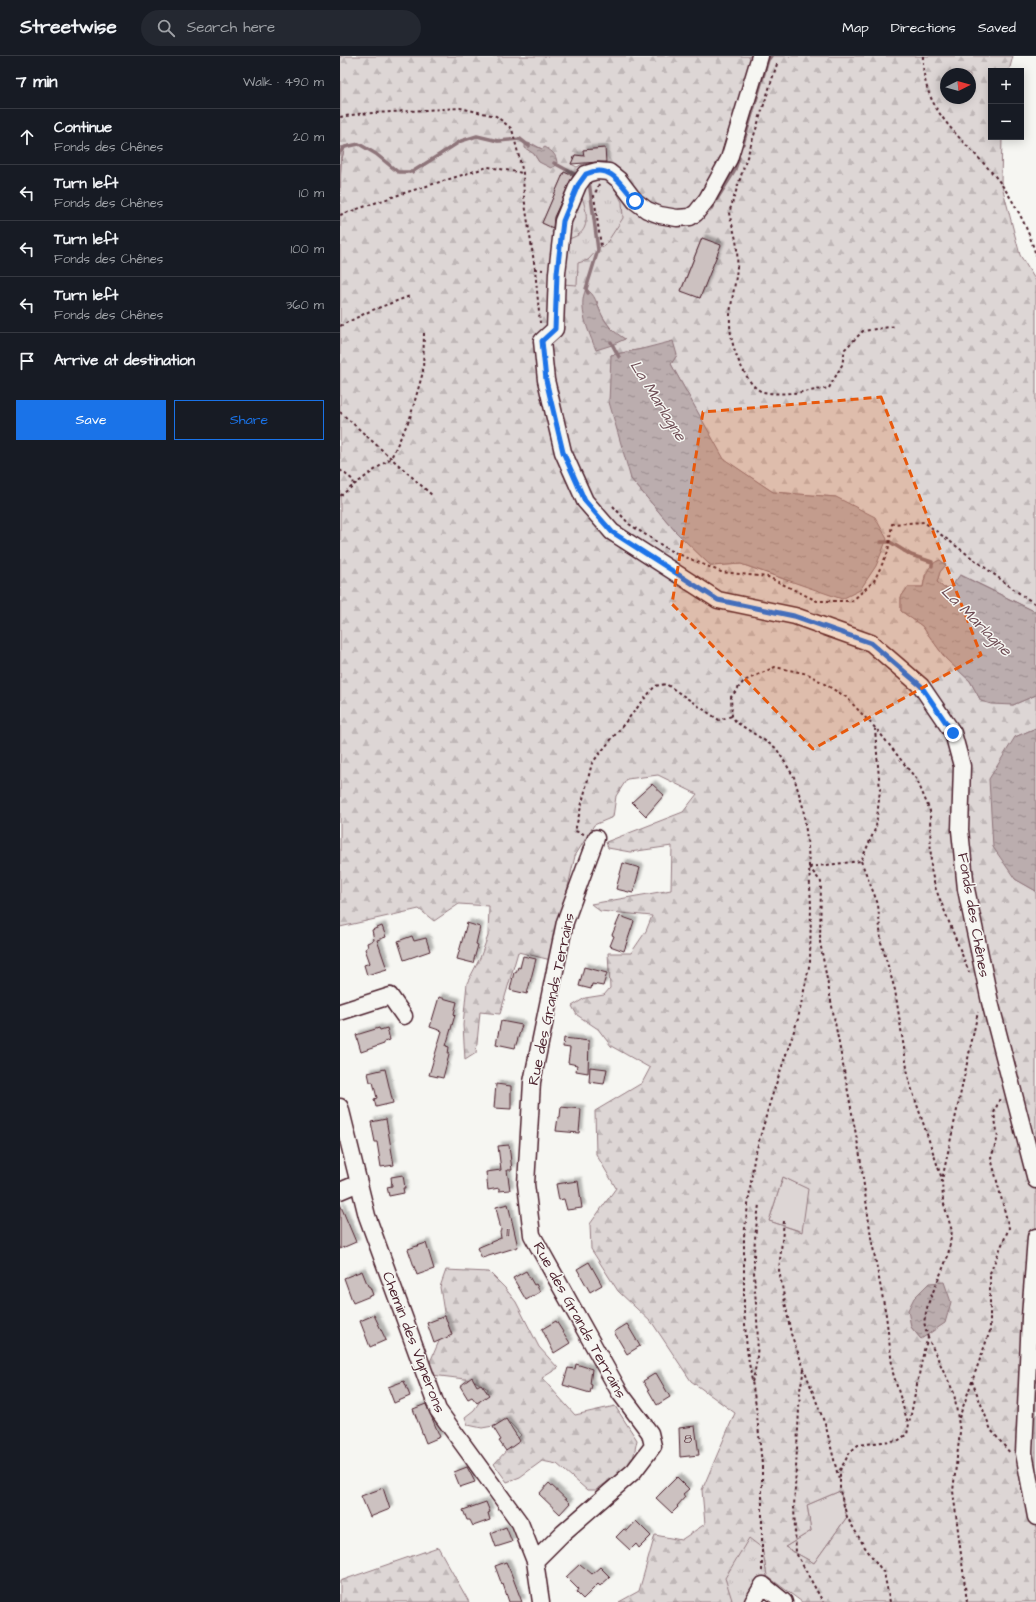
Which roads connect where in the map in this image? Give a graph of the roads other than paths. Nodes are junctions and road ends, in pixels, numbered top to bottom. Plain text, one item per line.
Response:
1 (760, 56) edge
2 (596, 838) road end
3 (340, 1012) edge
4 (404, 1016) dead end
5 (340, 1108) edge
6 (1036, 1180) edge
7 (359, 1183) junction
8 (340, 1191) edge
9 (1036, 1237) edge
10 (1036, 1516) edge
11 (535, 1560) junction
12 (541, 1602) edge
13 (753, 1602) edge
14 (784, 1602) edge

1 - 6 street, Fonds des Chênes
2 - 11 street, Rue des Grands Terrains
3 - 4 street
5 - 7 street, Chemin des Vignerons
7 - 8 street
7 - 11 street, Chemin des Vignerons
9 - 10 street
11 - 12 street, Chemin des Vignerons
13 - 14 street

